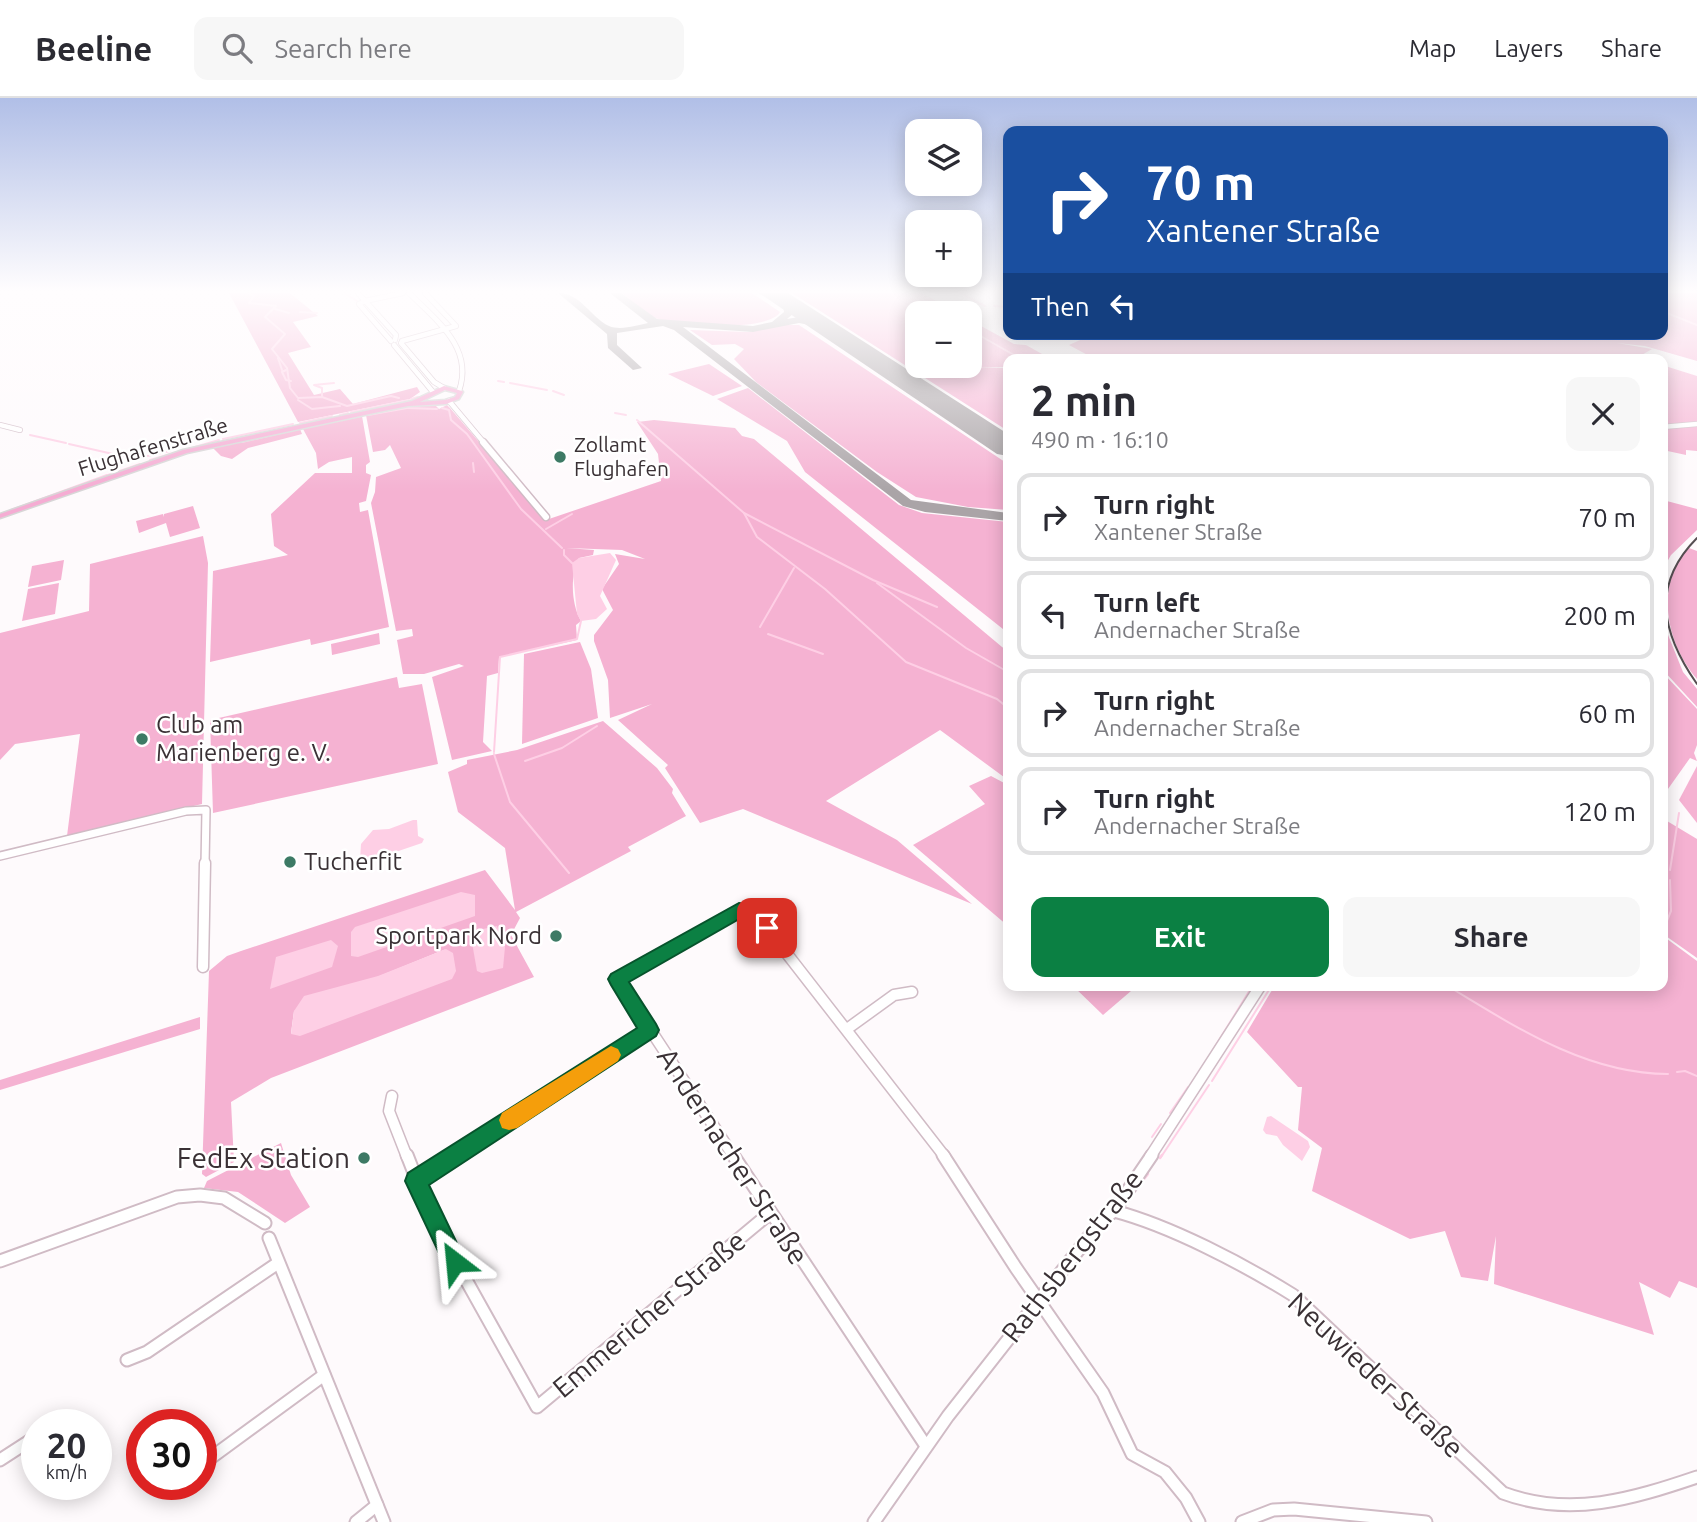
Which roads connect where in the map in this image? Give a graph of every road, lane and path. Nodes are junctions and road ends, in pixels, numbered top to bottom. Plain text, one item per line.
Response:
1 (407, 359) edge
2 (416, 359) edge
3 (462, 359) edge
4 (428, 385) junction
5 (444, 388) junction
6 (459, 391) junction
7 (431, 394) junction
8 (449, 401) junction
9 (440, 402) junction
10 (404, 404) junction
11 (320, 421) junction
12 (1697, 424) edge
13 (0, 425) edge
14 (1668, 426) edge
15 (20, 430) dead end
16 (0, 516) edge
17 (546, 517) dead end
18 (0, 856) edge
19 (203, 967) dead end
20 (1257, 991) edge
21 (912, 992) dead end
22 (847, 1029) junction
23 (649, 1030) junction
24 (392, 1096) dead end
25 (416, 1181) junction
26 (1114, 1211) junction
27 (770, 1213) junction
28 (265, 1223) dead end
29 (269, 1238) dead end
30 (0, 1261) edge
31 (278, 1264) junction
32 (1039, 1300) junction
33 (127, 1360) dead end
34 (324, 1375) junction
35 (21, 1446) edge
36 (926, 1446) junction
37 (217, 1453) edge
38 (0, 1460) edge
39 (1697, 1477) edge
40 (377, 1505) junction
41 (356, 1522) edge
42 (384, 1522) edge
43 (874, 1522) edge
44 (1199, 1522) edge
45 (1242, 1522) edge
46 (1426, 1522) edge

1 - 4 street
2 - 5 street
3 - 6 street
4 - 7 street
4 - 10 street, Flughafenstraße
5 - 6 main road
5 - 7 main road, Flughafenstraße
6 - 8 main road
7 - 9 main road
7 - 10 main road, Flughafenstraße
8 - 9 main road, Flughafenstraße
8 - 17 street
9 - 11 main road, Flughafenstraße
10 - 11 main road, Flughafenstraße
11 - 16 main road, Flughafenstraße
12 - 14 street
13 - 15 street
18 - 19 street
20 - 26 street, Rathsbergstraße
21 - 22 street
22 - 23 street, Andernacher Straße
22 - 32 street, Andernacher Straße
23 - 25 street
23 - 27 street, Andernacher Straße
24 - 25 street, Emmericher Straße
25 - 27 street, Emmericher Straße
26 - 32 street, Rathsbergstraße
26 - 39 street, Neuwieder Straße
27 - 36 street, Andernacher Straße
28 - 30 street
29 - 31 street
31 - 33 street
31 - 34 street
32 - 36 street, Rathsbergstraße
32 - 44 street, Andernacher Straße
34 - 37 street
34 - 40 street
35 - 38 street
36 - 43 street, Rathsbergstraße
40 - 41 street
40 - 42 street
45 - 46 street

